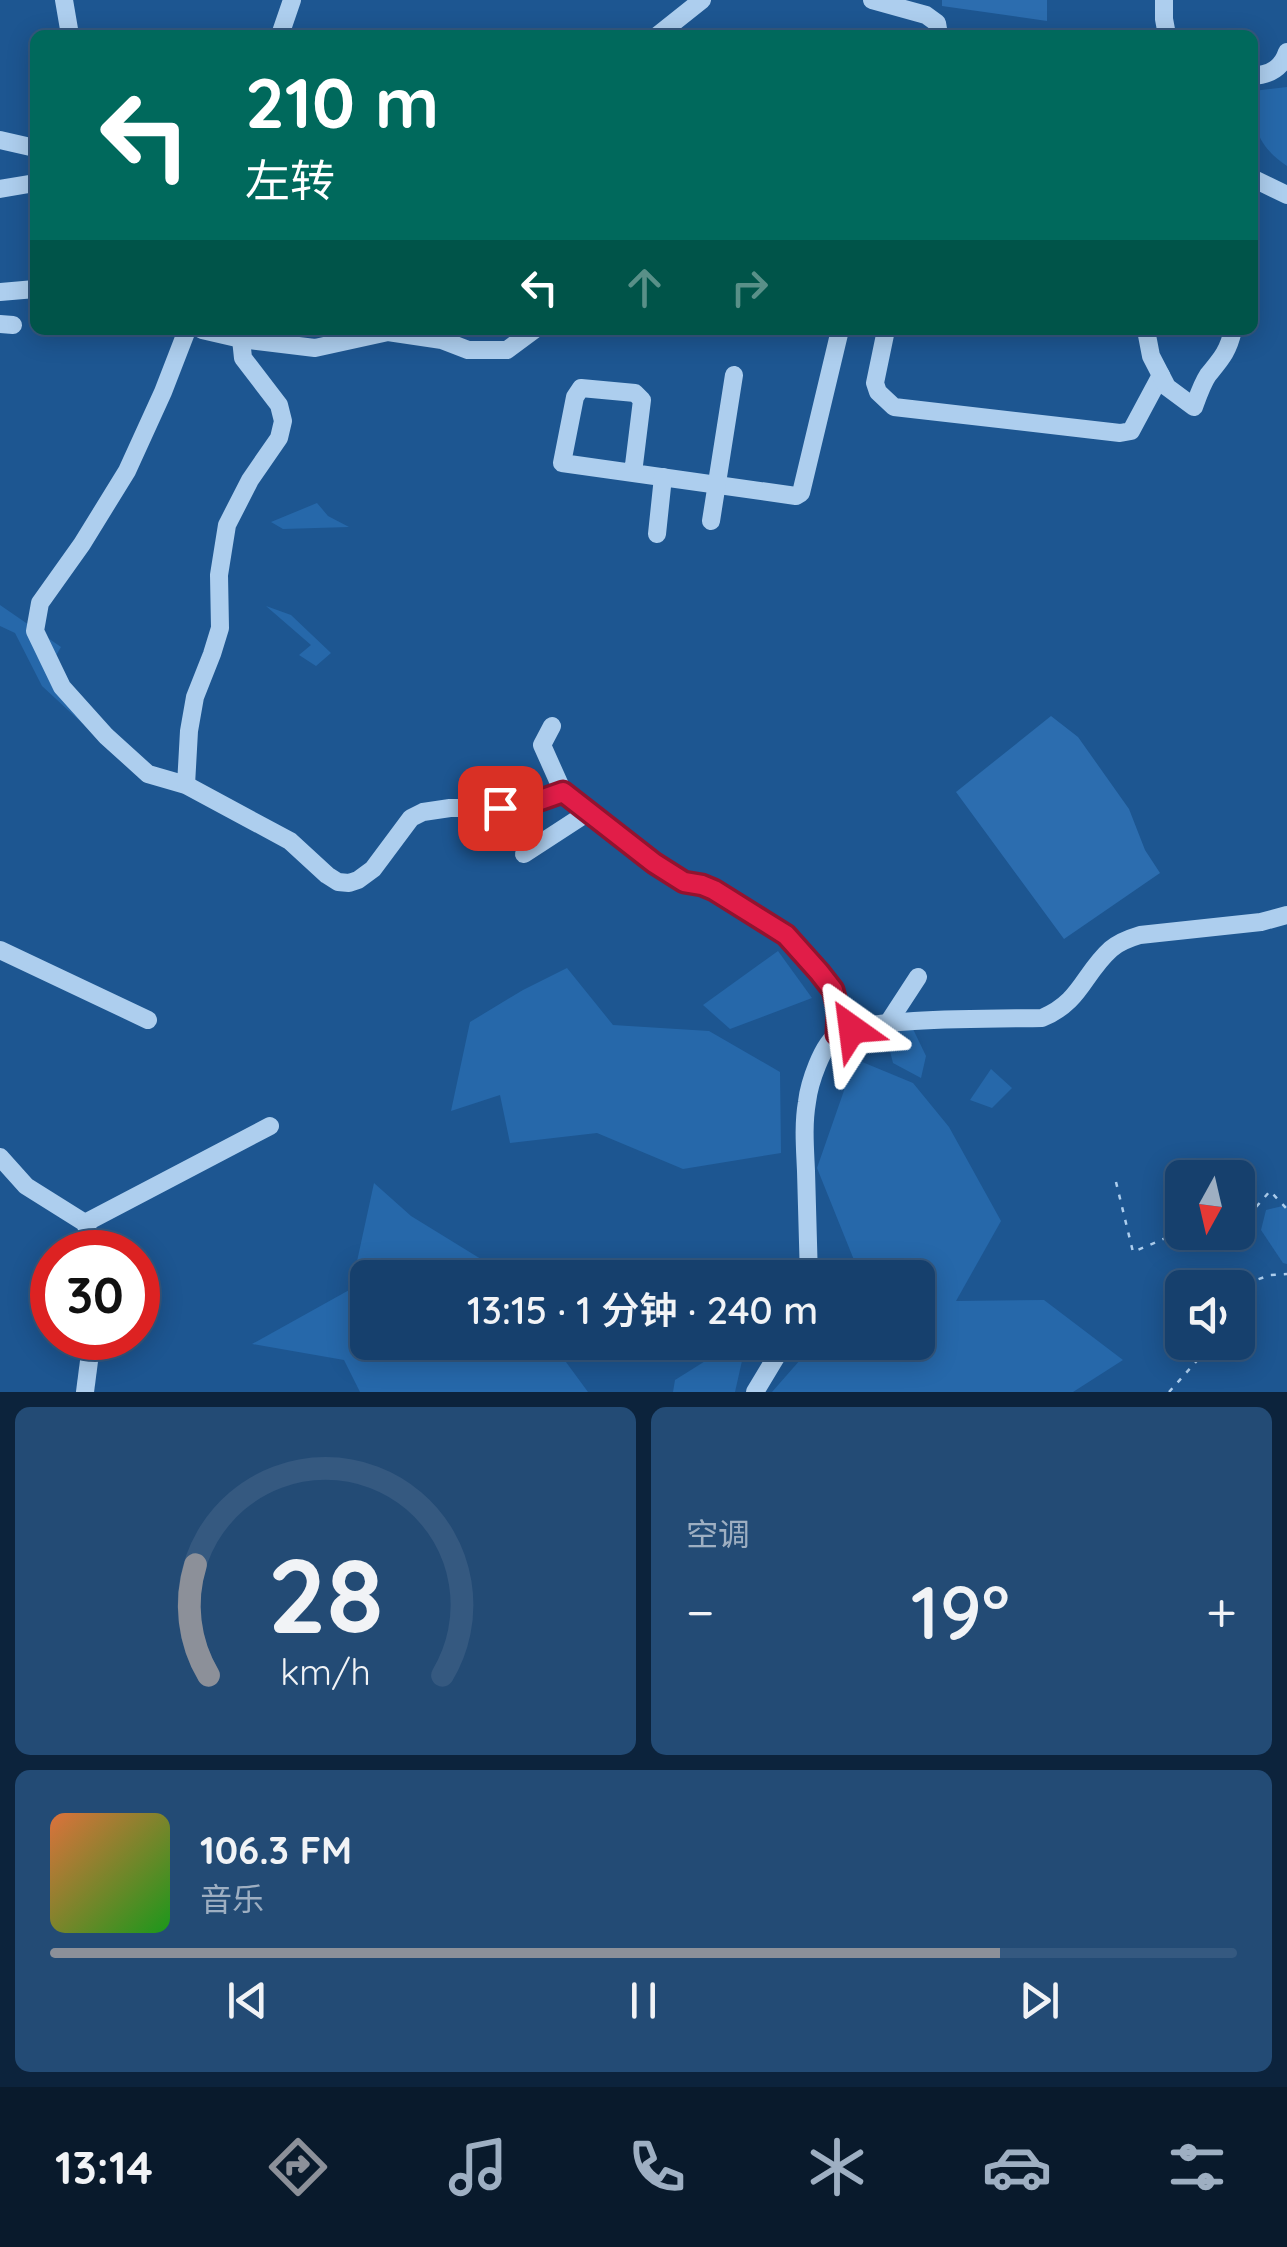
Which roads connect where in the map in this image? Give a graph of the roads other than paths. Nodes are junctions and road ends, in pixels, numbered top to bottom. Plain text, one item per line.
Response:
1 (64, 0) edge
2 (292, 0) edge
3 (702, 0) edge
4 (872, 0) edge
5 (1164, 0) edge
6 (69, 30) edge
7 (282, 30) edge
8 (664, 30) edge
9 (938, 30) edge
10 (1166, 30) edge
11 (1287, 52) edge
12 (1258, 75) edge
13 (0, 140) edge
14 (30, 147) edge
15 (1258, 181) edge
16 (30, 184) edge
17 (0, 190) edge
18 (1287, 196) edge
19 (30, 289) edge
20 (0, 292) edge
21 (185, 335) edge
22 (224, 335) edge
23 (374, 335) edge
24 (408, 335) edge
25 (527, 335) edge
26 (839, 335) edge
27 (885, 335) edge
28 (1147, 335) edge
29 (1231, 335) edge
30 (241, 339) junction
31 (734, 375) dead end
32 (1161, 376) junction
33 (633, 473) junction
34 (663, 478) junction
35 (715, 486) junction
36 (711, 521) dead end
37 (657, 534) dead end
38 (552, 726) dead end
39 (186, 785) junction
40 (563, 792) junction
41 (587, 813) junction
42 (524, 854) dead end
43 (1287, 915) edge
44 (0, 950) edge
45 (918, 977) dead end
46 (148, 1020) dead end
47 (888, 1023) junction
48 (837, 1034) junction
49 (270, 1126) dead end
50 (0, 1156) edge
51 (84, 1224) junction
52 (88, 1230) edge
53 (809, 1260) edge
54 (89, 1360) edge
55 (774, 1360) edge
56 (85, 1392) edge
57 (755, 1392) edge

1 - 6 street
2 - 7 street
3 - 8 street
4 - 9 street
5 - 10 street
11 - 12 street
13 - 14 street
15 - 18 street
16 - 17 street
19 - 20 street
21 - 39 street
22 - 30 street
23 - 30 street
24 - 25 street
26 - 35 street
27 - 32 street
28 - 32 street
29 - 32 street
30 - 39 street
31 - 35 street
33 - 33 street
33 - 34 street
34 - 35 street
34 - 37 street
35 - 36 street
38 - 40 street
39 - 40 street
40 - 41 street
41 - 42 street
41 - 48 street
43 - 47 street
44 - 46 street
45 - 47 street
47 - 48 street
48 - 53 street
49 - 51 street
50 - 51 street
51 - 52 street
54 - 56 street
55 - 57 street

